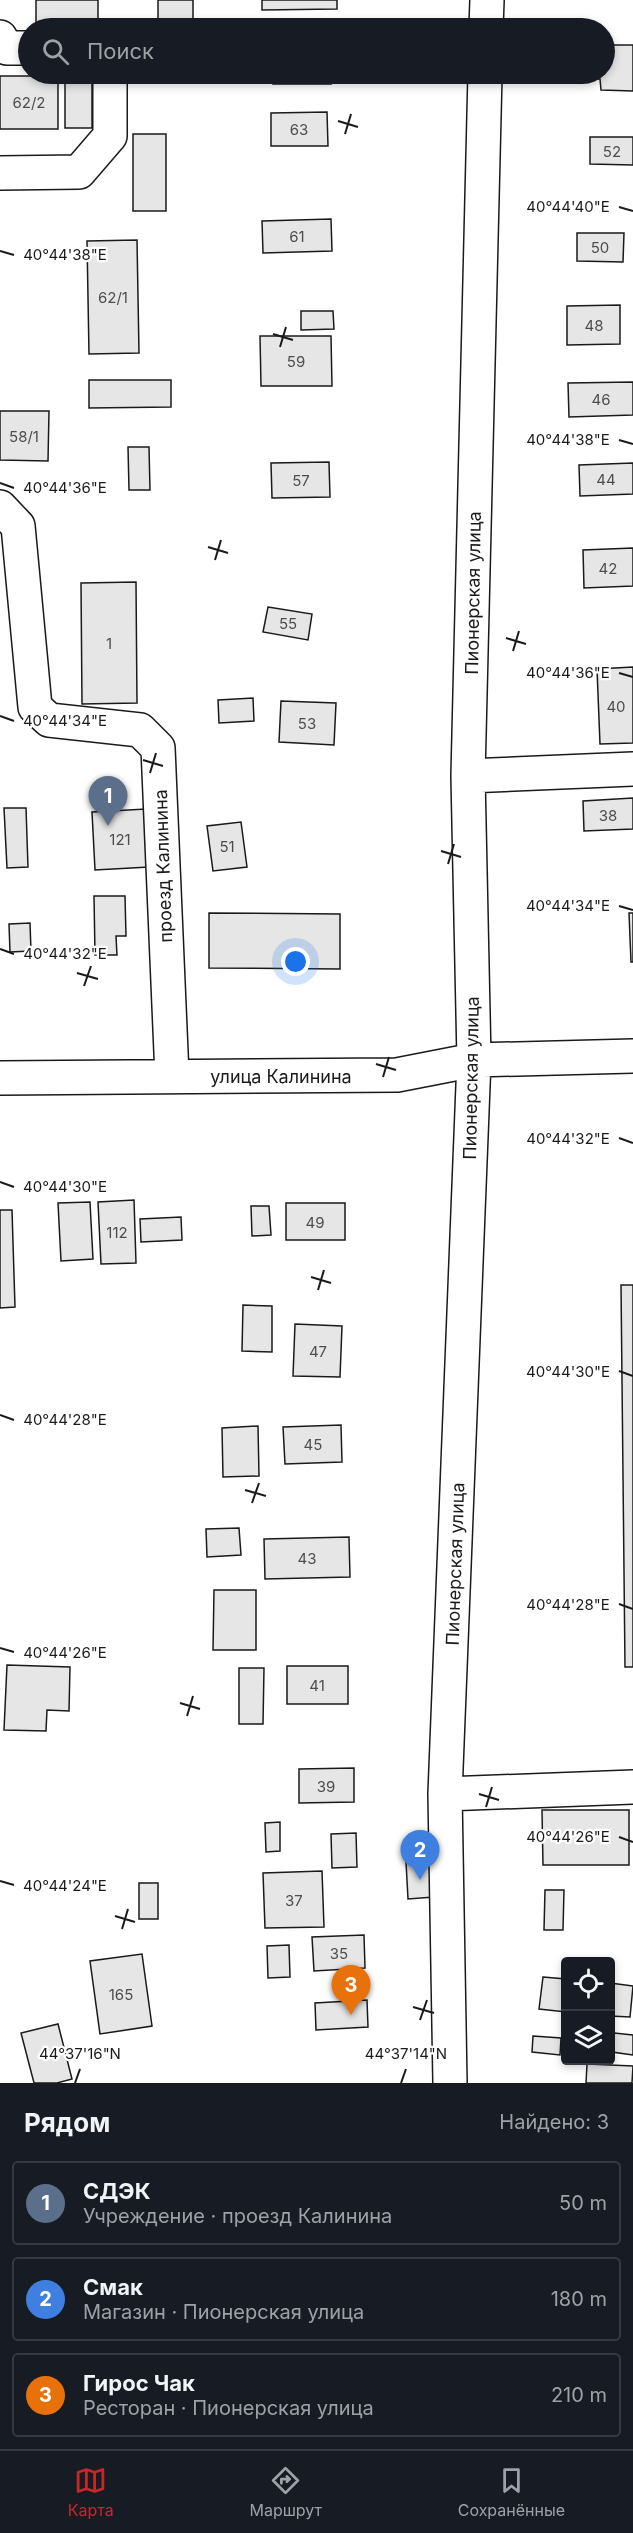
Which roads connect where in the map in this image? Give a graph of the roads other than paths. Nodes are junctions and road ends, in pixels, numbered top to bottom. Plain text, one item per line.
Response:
1 (487, 0) edge
2 (486, 18) edge
3 (0, 37) edge
4 (18, 48) edge
5 (110, 84) edge
6 (485, 84) edge
7 (0, 173) edge
8 (0, 507) edge
9 (633, 769) edge
10 (468, 776) junction
11 (633, 1056) edge
12 (474, 1060) junction
13 (172, 1077) junction
14 (0, 1078) edge
15 (633, 1787) edge
16 (446, 1794) junction
17 (450, 2083) edge

1 - 2 street
3 - 4 street
5 - 7 street
6 - 10 street, Пионерская улица
8 - 13 street, проезд Калинина
9 - 10 street
10 - 12 street, Пионерская улица
11 - 12 street, улица Калинина
12 - 13 street, улица Калинина
12 - 16 street, Пионерская улица
13 - 14 street, улица Калинина
15 - 16 street
16 - 17 street, Пионерская улица

